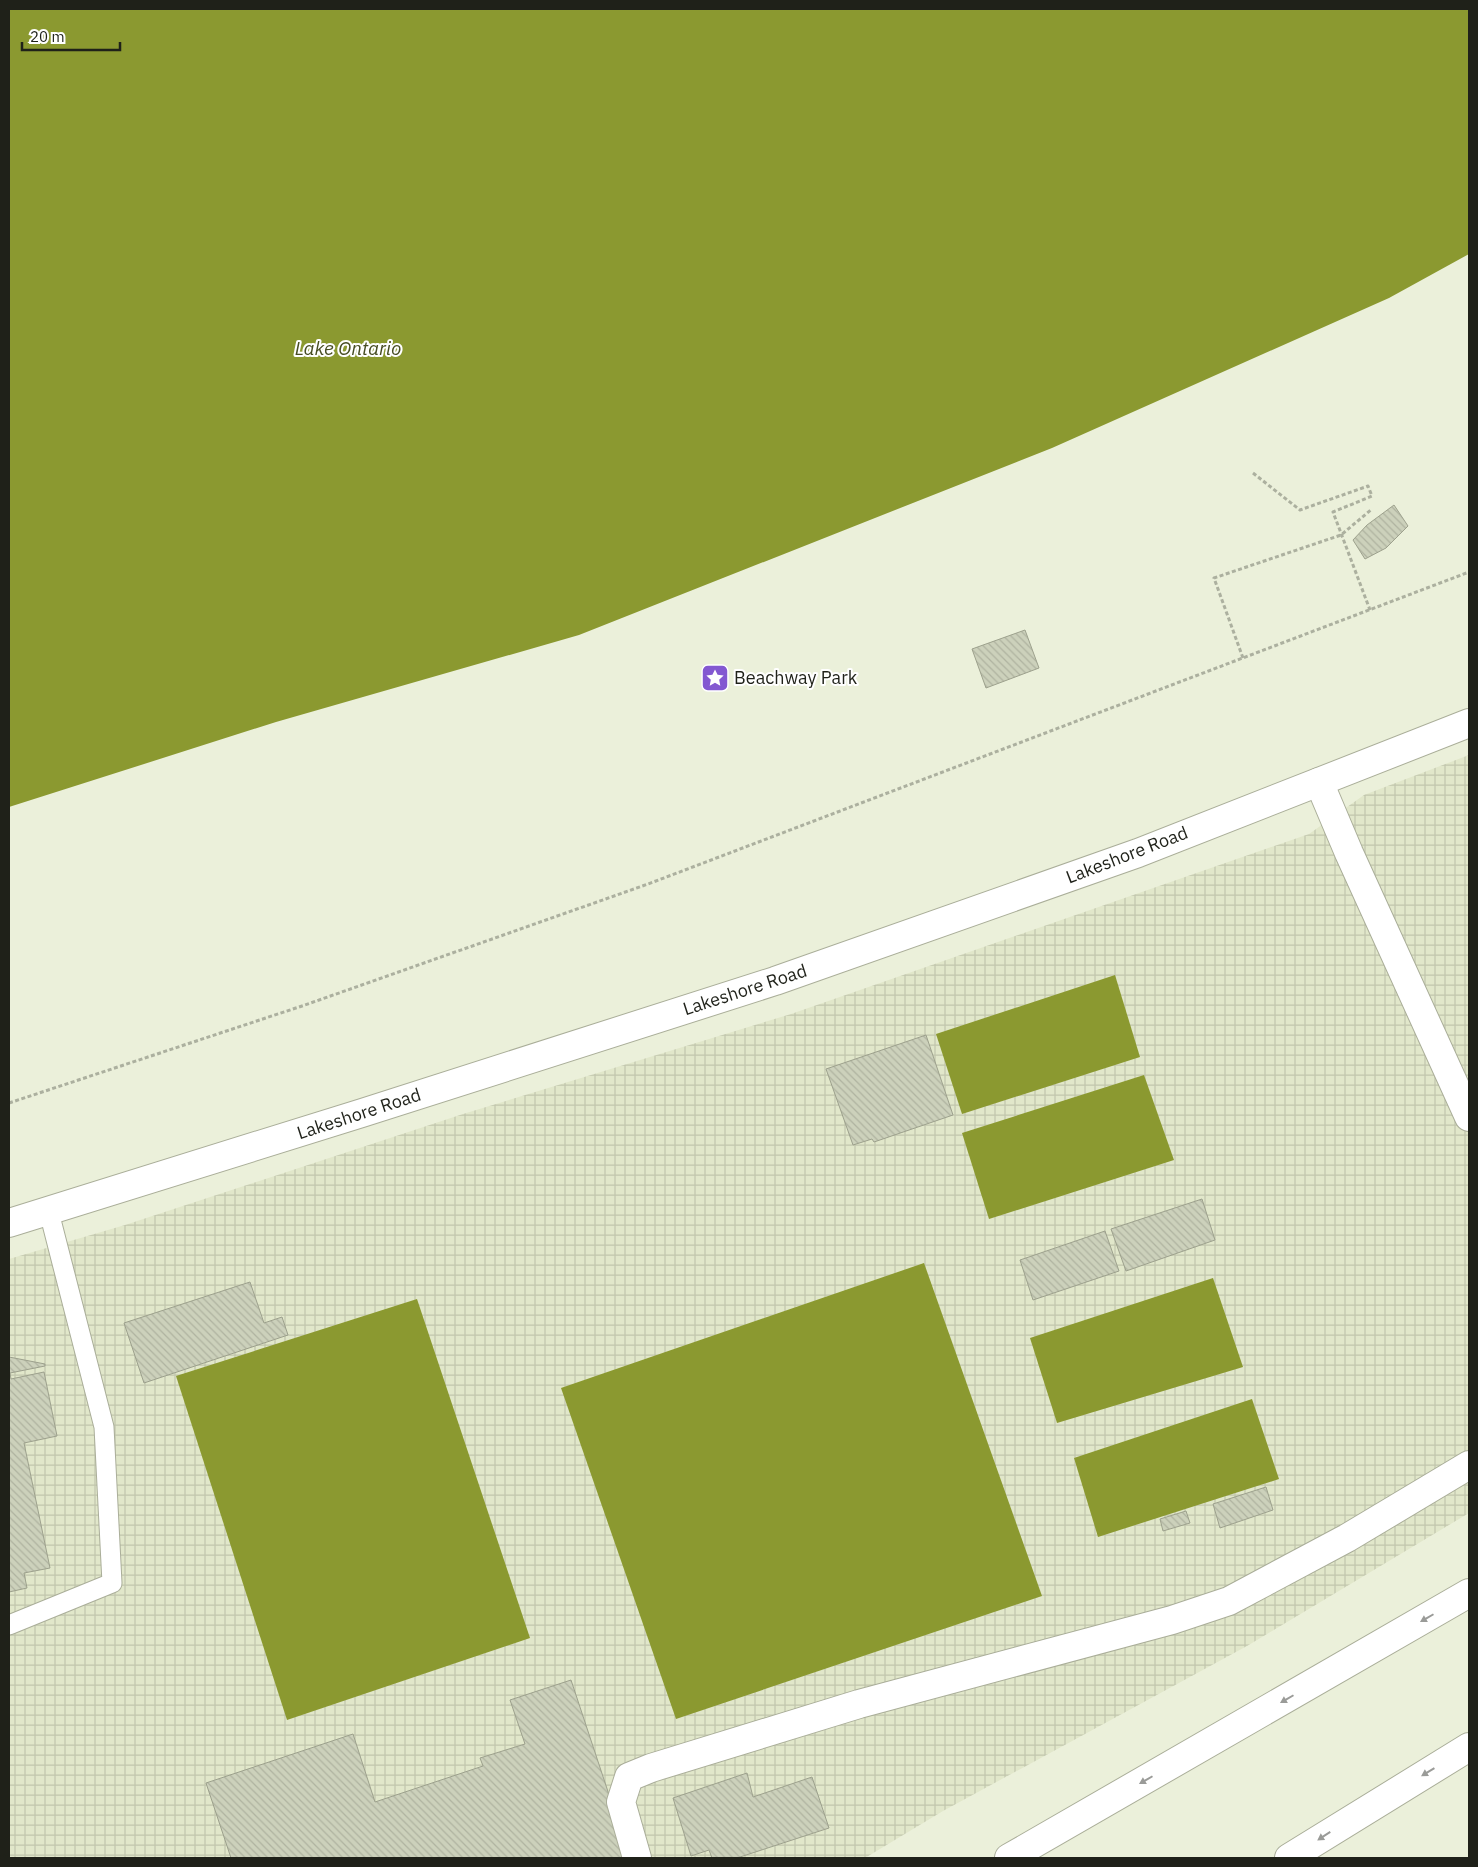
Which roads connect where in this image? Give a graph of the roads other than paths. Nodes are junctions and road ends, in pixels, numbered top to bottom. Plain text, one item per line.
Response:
1 (1469, 723) edge
2 (1319, 782) junction
3 (1469, 1117) edge
4 (49, 1212) junction
5 (9, 1223) edge
6 (1469, 1465) edge
7 (1469, 1593) edge
8 (9, 1624) edge
9 (1469, 1747) edge
10 (637, 1858) edge
11 (1009, 1858) edge
12 (1289, 1858) edge

1 - 2 main road, Lakeshore Road
2 - 3 main road
2 - 4 main road, Lakeshore Road
4 - 5 main road, Lakeshore Road
4 - 8 lane
6 - 10 main road
7 -> 11 main road
9 -> 12 main road

